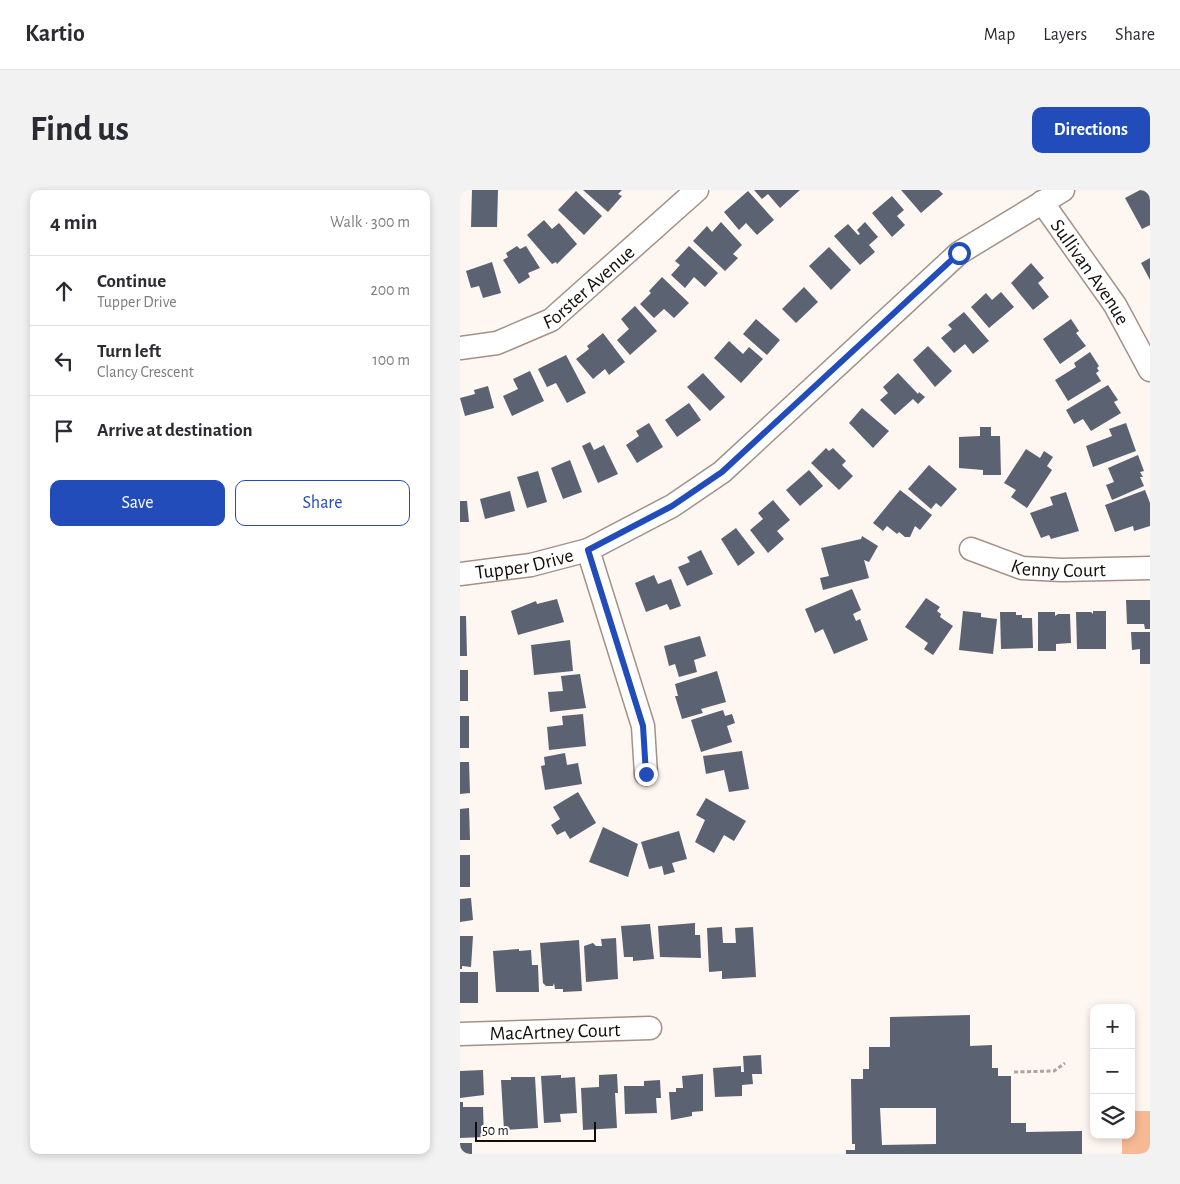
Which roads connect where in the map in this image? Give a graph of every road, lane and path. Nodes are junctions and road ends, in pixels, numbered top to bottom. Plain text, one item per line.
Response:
1 (697, 190) edge
2 (1063, 190) edge
3 (1042, 202) junction
4 (460, 348) edge
5 (1150, 370) edge
6 (971, 549) dead end
7 (588, 550) junction
8 (1150, 568) edge
9 (460, 574) edge
10 (646, 774) dead end
11 (650, 1028) dead end
12 (460, 1034) edge
13 (1065, 1063) dead end
14 (1014, 1072) dead end

1 - 4 street, Forster Avenue
2 - 3 street, Tupper Drive
3 - 5 street, Sullivan Avenue
3 - 7 street, Tupper Drive
6 - 8 street, Kenny Court
7 - 9 street, Tupper Drive
7 - 10 street
11 - 12 street, MacArtney Court
13 - 14 path

